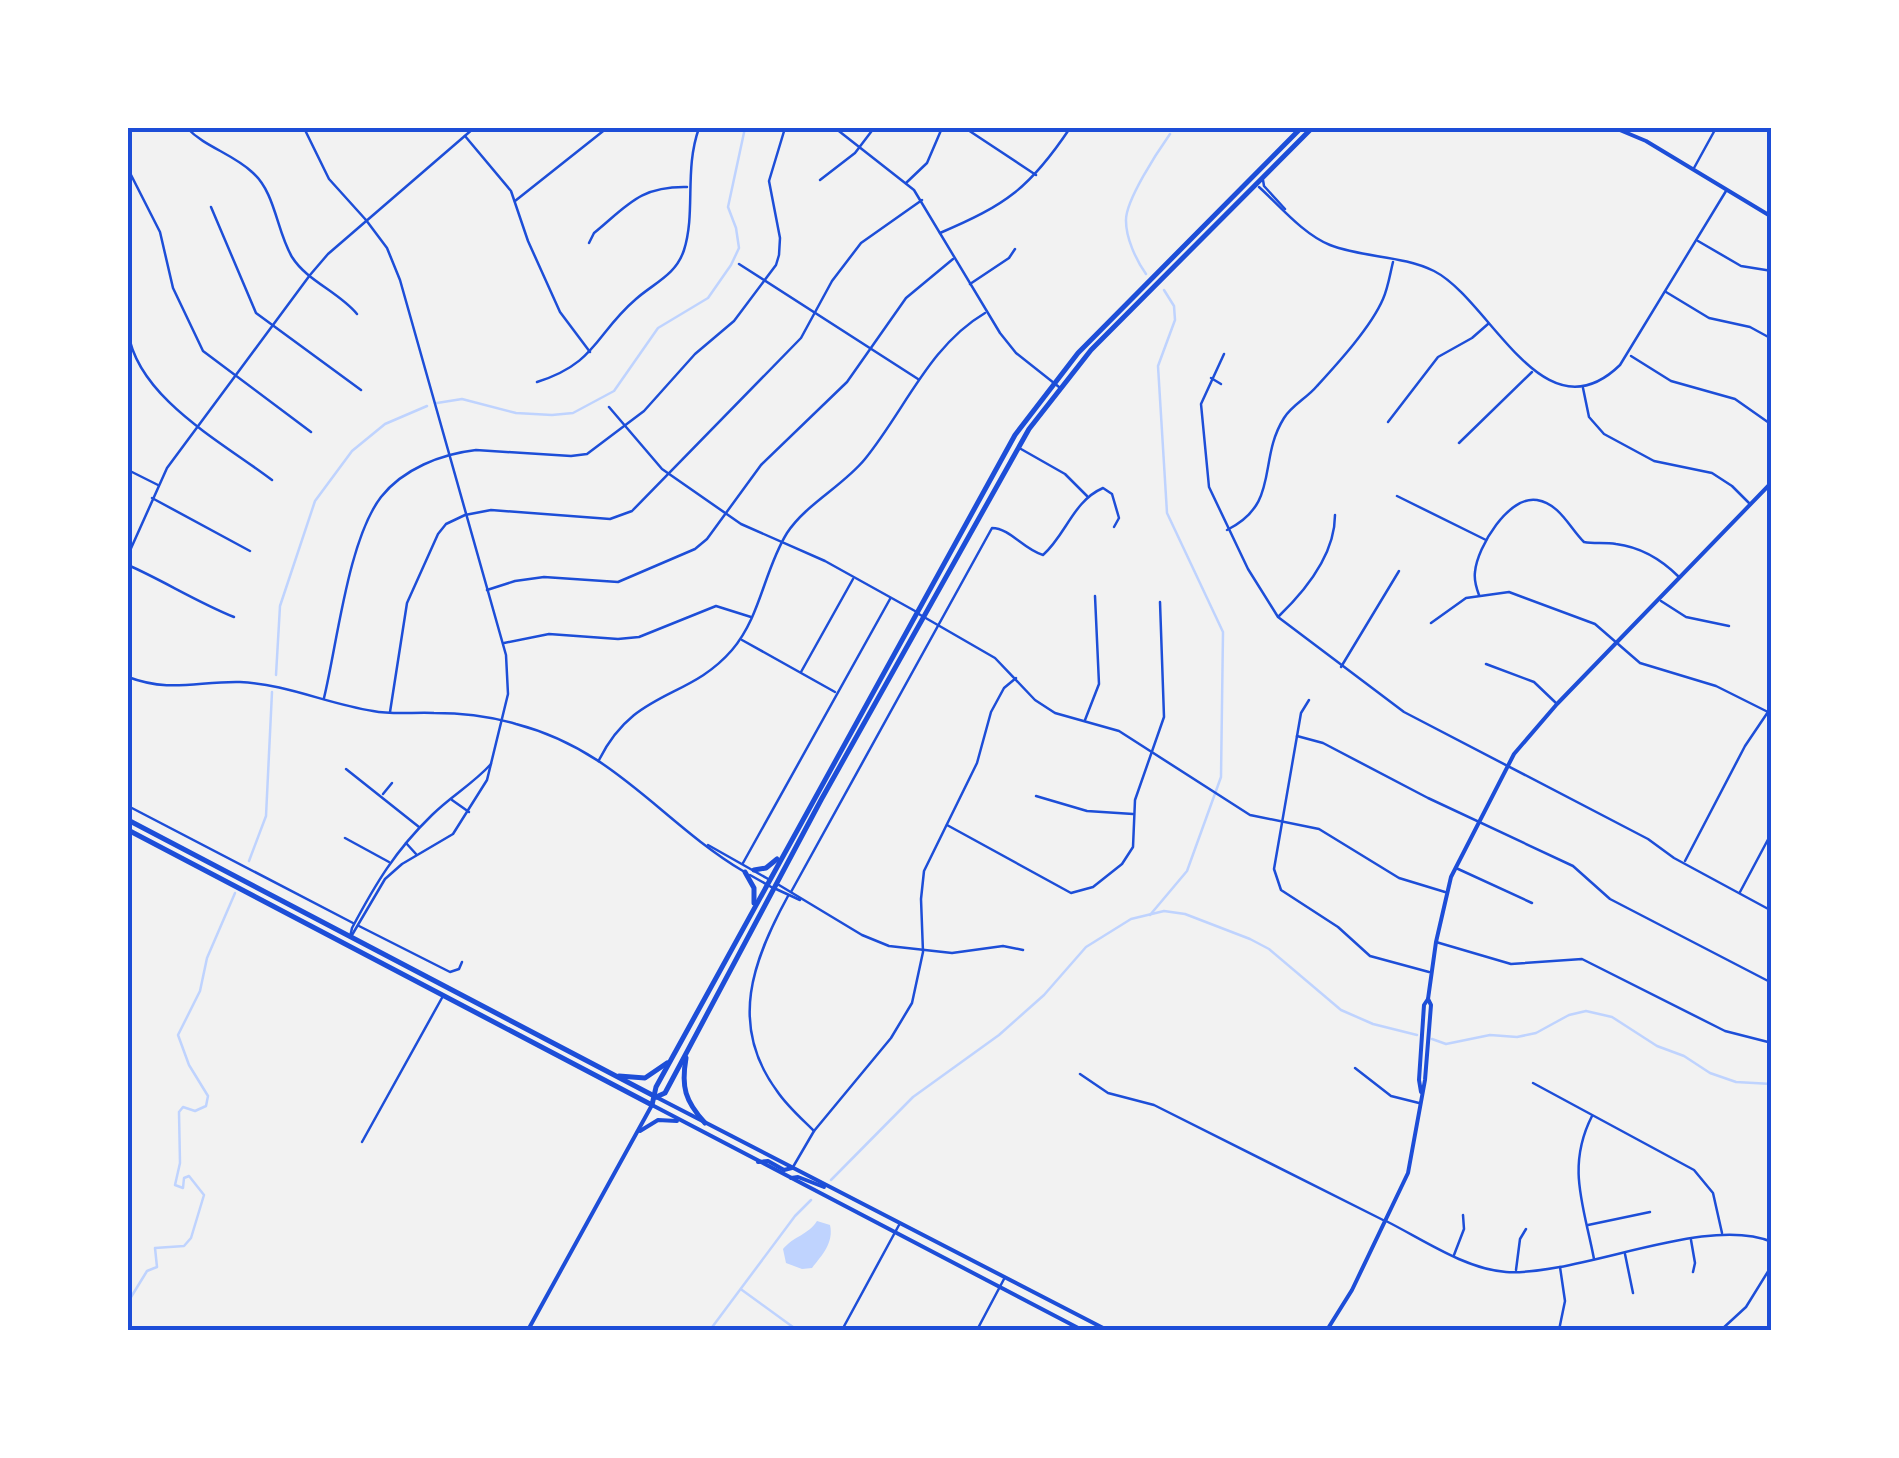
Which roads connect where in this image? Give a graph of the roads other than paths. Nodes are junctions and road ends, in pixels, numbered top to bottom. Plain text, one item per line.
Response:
1 (187, 128) edge
2 (304, 128) edge
3 (474, 128) edge
4 (606, 128) edge
5 (700, 128) edge
6 (784, 128) edge
7 (836, 128) edge
8 (874, 128) edge
9 (942, 128) edge
10 (965, 128) edge
11 (1070, 128) edge
12 (1301, 128) edge
13 (1312, 128) edge
14 (1614, 128) edge
15 (1716, 128) edge
16 (464, 135) junction
17 (861, 146) junction
18 (128, 169) edge
19 (1694, 170) junction
20 (1260, 174) junction
21 (1036, 176) junction
22 (820, 180) dead end
23 (906, 183) junction
24 (1255, 184) junction
25 (688, 187) junction
26 (1727, 190) junction
27 (515, 200) junction
28 (922, 200) junction
29 (211, 206) dead end
30 (1286, 210) junction
31 (1772, 217) edge
32 (366, 220) junction
33 (940, 233) junction
34 (1696, 241) junction
35 (589, 243) dead end
36 (1015, 248) dead end
37 (953, 260) junction
38 (1393, 260) junction
39 (739, 264) dead end
40 (1772, 270) edge
41 (310, 274) junction
42 (764, 281) junction
43 (969, 284) junction
44 (1666, 292) junction
45 (987, 312) junction
46 (357, 314) dead end
47 (816, 314) junction
48 (1489, 324) junction
49 (271, 327) junction
50 (128, 332) edge
51 (1772, 340) edge
52 (872, 346) junction
53 (590, 352) junction
54 (1224, 354) dead end
55 (1628, 355) junction
56 (1533, 371) junction
57 (236, 376) junction
58 (1211, 378) junction
59 (920, 379) junction
60 (537, 382) dead end
61 (1052, 382) junction
62 (1221, 384) dead end
63 (1582, 385) junction
64 (1059, 387) junction
65 (361, 390) dead end
66 (610, 406) dead end
67 (1388, 422) dead end
68 (198, 424) junction
69 (1772, 424) edge
70 (626, 426) junction
71 (311, 432) dead end
72 (1459, 443) dead end
73 (1018, 447) junction
74 (448, 455) junction
75 (128, 470) edge
76 (670, 475) junction
77 (272, 480) dead end
78 (1772, 482) edge
79 (158, 485) junction
80 (1397, 496) dead end
81 (1088, 497) junction
82 (152, 498) junction
83 (1750, 504) junction
84 (725, 513) junction
85 (1335, 515) dead end
86 (465, 516) junction
87 (1114, 527) dead end
88 (1227, 530) junction
89 (1487, 540) junction
90 (783, 543) junction
91 (250, 551) dead end
92 (128, 555) edge
93 (128, 565) edge
94 (1400, 570) dead end
95 (854, 578) junction
96 (1680, 578) junction
97 (487, 590) junction
98 (1479, 595) junction
99 (1095, 596) dead end
100 (890, 598) junction
101 (1660, 599) junction
102 (1160, 602) dead end
103 (919, 614) junction
104 (234, 617) dead end
105 (752, 617) junction
106 (1278, 617) junction
107 (1431, 622) dead end
108 (938, 625) junction
109 (1729, 626) dead end
110 (740, 640) junction
111 (1618, 642) junction
112 (503, 644) junction
113 (1486, 664) dead end
114 (1341, 666) junction
115 (801, 673) junction
116 (128, 677) edge
117 (1016, 678) junction
118 (837, 693) junction
119 (324, 698) junction
120 (1309, 700) dead end
121 (1557, 704) junction
122 (1772, 706) edge
123 (390, 713) junction
124 (1770, 713) edge
125 (502, 720) junction
126 (1085, 720) junction
127 (1297, 736) junction
128 (1152, 749) junction
129 (600, 760) junction
130 (492, 763) junction
131 (1506, 766) junction
132 (346, 769) dead end
133 (392, 783) dead end
134 (382, 795) junction
135 (1036, 796) dead end
136 (451, 800) junction
137 (128, 806) edge
138 (469, 812) junction
139 (1134, 814) junction
140 (128, 820) edge
141 (1478, 820) junction
142 (1282, 822) junction
143 (947, 825) junction
144 (420, 828) junction
145 (128, 830) edge
146 (1772, 832) edge
147 (181, 834) junction
148 (344, 838) dead end
149 (406, 843) junction
150 (175, 844) junction
151 (706, 845) junction
152 (162, 848) junction
153 (785, 849) junction
154 (417, 855) junction
155 (389, 862) junction
156 (1684, 863) junction
157 (742, 864) junction
158 (1455, 868) junction
159 (754, 870) junction
160 (746, 872) junction
161 (771, 884) junction
162 (1446, 892) junction
163 (1740, 892) junction
164 (789, 894) junction
165 (1532, 904) dead end
166 (752, 910) junction
167 (1772, 911) edge
168 (357, 925) junction
169 (349, 941) junction
170 (1436, 942) junction
171 (1024, 950) dead end
172 (922, 952) junction
173 (462, 962) dead end
174 (1431, 972) junction
175 (1772, 983) edge
176 (444, 994) junction
177 (1772, 1043) edge
178 (687, 1052) junction
179 (672, 1057) junction
180 (1354, 1068) dead end
181 (612, 1074) junction
182 (1080, 1074) dead end
183 (1533, 1083) dead end
184 (656, 1097) junction
185 (1420, 1103) junction
186 (652, 1105) junction
187 (1592, 1115) junction
188 (682, 1121) junction
189 (705, 1123) junction
190 (814, 1132) junction
191 (636, 1134) junction
192 (362, 1142) dead end
193 (758, 1162) junction
194 (792, 1168) junction
195 (788, 1178) junction
196 (828, 1187) junction
197 (1650, 1212) dead end
198 (1464, 1215) dead end
199 (1386, 1221) junction
200 (899, 1225) junction
201 (1587, 1225) junction
202 (1526, 1229) dead end
203 (894, 1234) junction
204 (1722, 1234) junction
205 (1691, 1240) junction
206 (1772, 1242) edge
207 (1625, 1253) junction
208 (1454, 1255) junction
209 (1594, 1259) junction
210 (1772, 1264) edge
211 (1560, 1266) junction
212 (1516, 1272) junction
213 (1693, 1272) dead end
214 (1004, 1279) junction
215 (999, 1289) junction
216 (1633, 1293) dead end
217 (1336, 1321) junction
218 (528, 1330) edge
219 (842, 1330) edge
220 (977, 1330) edge
221 (1082, 1330) edge
222 (1107, 1330) edge
223 (1328, 1330) edge
224 (1335, 1330) edge
225 (1559, 1330) edge
226 (1721, 1330) edge

1 - 41 street
2 - 32 street
3 - 16 street
4 - 27 street
5 - 25 street
6 - 42 street
7 - 17 street
8 - 17 street
9 - 23 street
10 - 21 street
11 - 21 street
12 - 20 highway
13 - 20 highway
14 - 19 main road
15 - 19 street
16 - 27 street
16 - 32 street
17 - 22 street
17 - 23 street
18 - 57 street
19 - 26 main road
20 - 24 highway
20 - 30 street
20 - 61 highway
21 - 33 street
23 - 28 street
24 - 30 street
24 - 64 highway
25 - 35 street
25 - 53 street
26 - 31 main road
26 - 34 street
27 - 53 street
28 - 33 street
28 - 47 street
29 - 49 street
30 - 38 street
32 - 41 street
32 - 74 street
33 - 37 street
34 - 40 street
34 - 44 street
36 - 43 street
37 - 43 street
37 - 52 street
38 - 48 street
38 - 88 street
39 - 42 street
41 - 46 street
41 - 49 street
42 - 47 street
42 - 70 street
43 - 45 street
44 - 51 street
44 - 55 street
45 - 59 street
45 - 61 street
47 - 52 street
47 - 76 street
48 - 56 street
48 - 67 street
49 - 57 street
49 - 65 street
50 - 68 street
52 - 59 street
52 - 84 street
53 - 60 street
54 - 58 street
55 - 63 street
55 - 69 street
56 - 63 street
56 - 72 street
57 - 68 street
57 - 71 street
58 - 62 street
58 - 88 street
59 - 90 street
61 - 64 street
61 - 103 highway
63 - 83 street
64 - 73 highway
66 - 70 street
68 - 77 street
68 - 79 street
70 - 74 street
70 - 76 street
73 - 81 street
73 - 103 highway
74 - 86 street
74 - 119 street
75 - 79 street
76 - 84 street
76 - 86 street
78 - 83 main road
79 - 82 street
80 - 89 street
81 - 87 street
81 - 108 street
82 - 91 street
82 - 92 street
83 - 96 main road
84 - 90 street
84 - 97 street
85 - 106 street
86 - 97 street
86 - 123 street
88 - 106 street
89 - 96 street
89 - 98 street
90 - 95 street
90 - 105 street
93 - 104 street
94 - 114 street
95 - 100 street
95 - 115 street
96 - 101 main road
97 - 112 street
98 - 107 street
98 - 111 street
99 - 126 street
100 - 103 street
100 - 118 street
101 - 109 street
101 - 111 main road
102 - 128 street
103 - 108 street
103 - 153 highway
103 - 161 highway
105 - 110 street
105 - 112 street
106 - 114 street
108 - 117 street
108 - 164 street
110 - 115 street
110 - 129 street
111 - 121 main road
111 - 124 street
112 - 125 street
113 - 121 street
114 - 131 street
115 - 118 street
116 - 119 street
117 - 126 street
117 - 143 street
118 - 157 street
119 - 123 street
120 - 127 street
121 - 131 main road
122 - 124 street
123 - 125 street
124 - 156 street
125 - 129 street
125 - 130 street
126 - 128 street
127 - 141 street
127 - 142 street
128 - 139 street
128 - 142 street
129 - 151 street
130 - 136 street
130 - 138 street
131 - 141 main road
131 - 156 street
132 - 134 street
133 - 134 street
134 - 144 street
135 - 139 street
136 - 138 street
136 - 144 street
137 - 147 street
138 - 154 street
139 - 143 street
140 - 150 highway
141 - 158 main road
141 - 175 street
142 - 162 street
142 - 174 street
143 - 172 street
144 - 149 street
145 - 152 highway
146 - 163 street
147 - 150 street
147 - 168 street
148 - 155 street
149 - 154 street
149 - 155 street
150 - 152 highway
150 - 169 highway
151 - 157 street
151 - 160 street
152 - 169 highway
153 - 159 highway
153 - 161 highway
154 - 168 street
155 - 168 street
156 - 163 street
157 - 159 street
158 - 162 main road
158 - 165 street
159 - 161 street
160 - 161 street
160 - 166 highway
161 - 164 street
161 - 166 highway
161 - 178 highway
162 - 170 main road
163 - 167 street
164 - 172 street
164 - 190 street
166 - 179 highway
168 - 169 street
168 - 173 street
169 - 176 highway
169 - 181 highway
170 - 174 main road
170 - 177 street
171 - 172 street
172 - 190 street
174 - 185 main road
176 - 186 highway
176 - 192 street
178 - 184 highway
178 - 189 highway
179 - 181 highway
179 - 184 highway
180 - 185 street
181 - 184 highway
182 - 199 street
183 - 187 street
184 - 186 highway
184 - 189 main road
185 - 199 main road
186 - 188 main road
186 - 191 main road
187 - 201 street
187 - 204 street
188 - 191 main road
188 - 193 main road
189 - 194 main road
190 - 194 street
191 - 218 main road
193 - 194 main road
193 - 195 main road
194 - 196 main road
195 - 196 main road
195 - 203 main road
196 - 200 main road
197 - 201 street
198 - 208 street
199 - 208 street
199 - 217 main road
200 - 203 street
200 - 214 main road
201 - 209 street
202 - 212 street
203 - 215 main road
203 - 219 street
204 - 205 street
204 - 206 street
205 - 207 street
205 - 213 street
207 - 209 street
207 - 216 street
208 - 212 street
209 - 211 street
210 - 226 street
211 - 212 street
211 - 225 street
214 - 215 street
214 - 222 main road
215 - 220 street
215 - 221 main road
217 - 223 main road
217 - 224 main road

